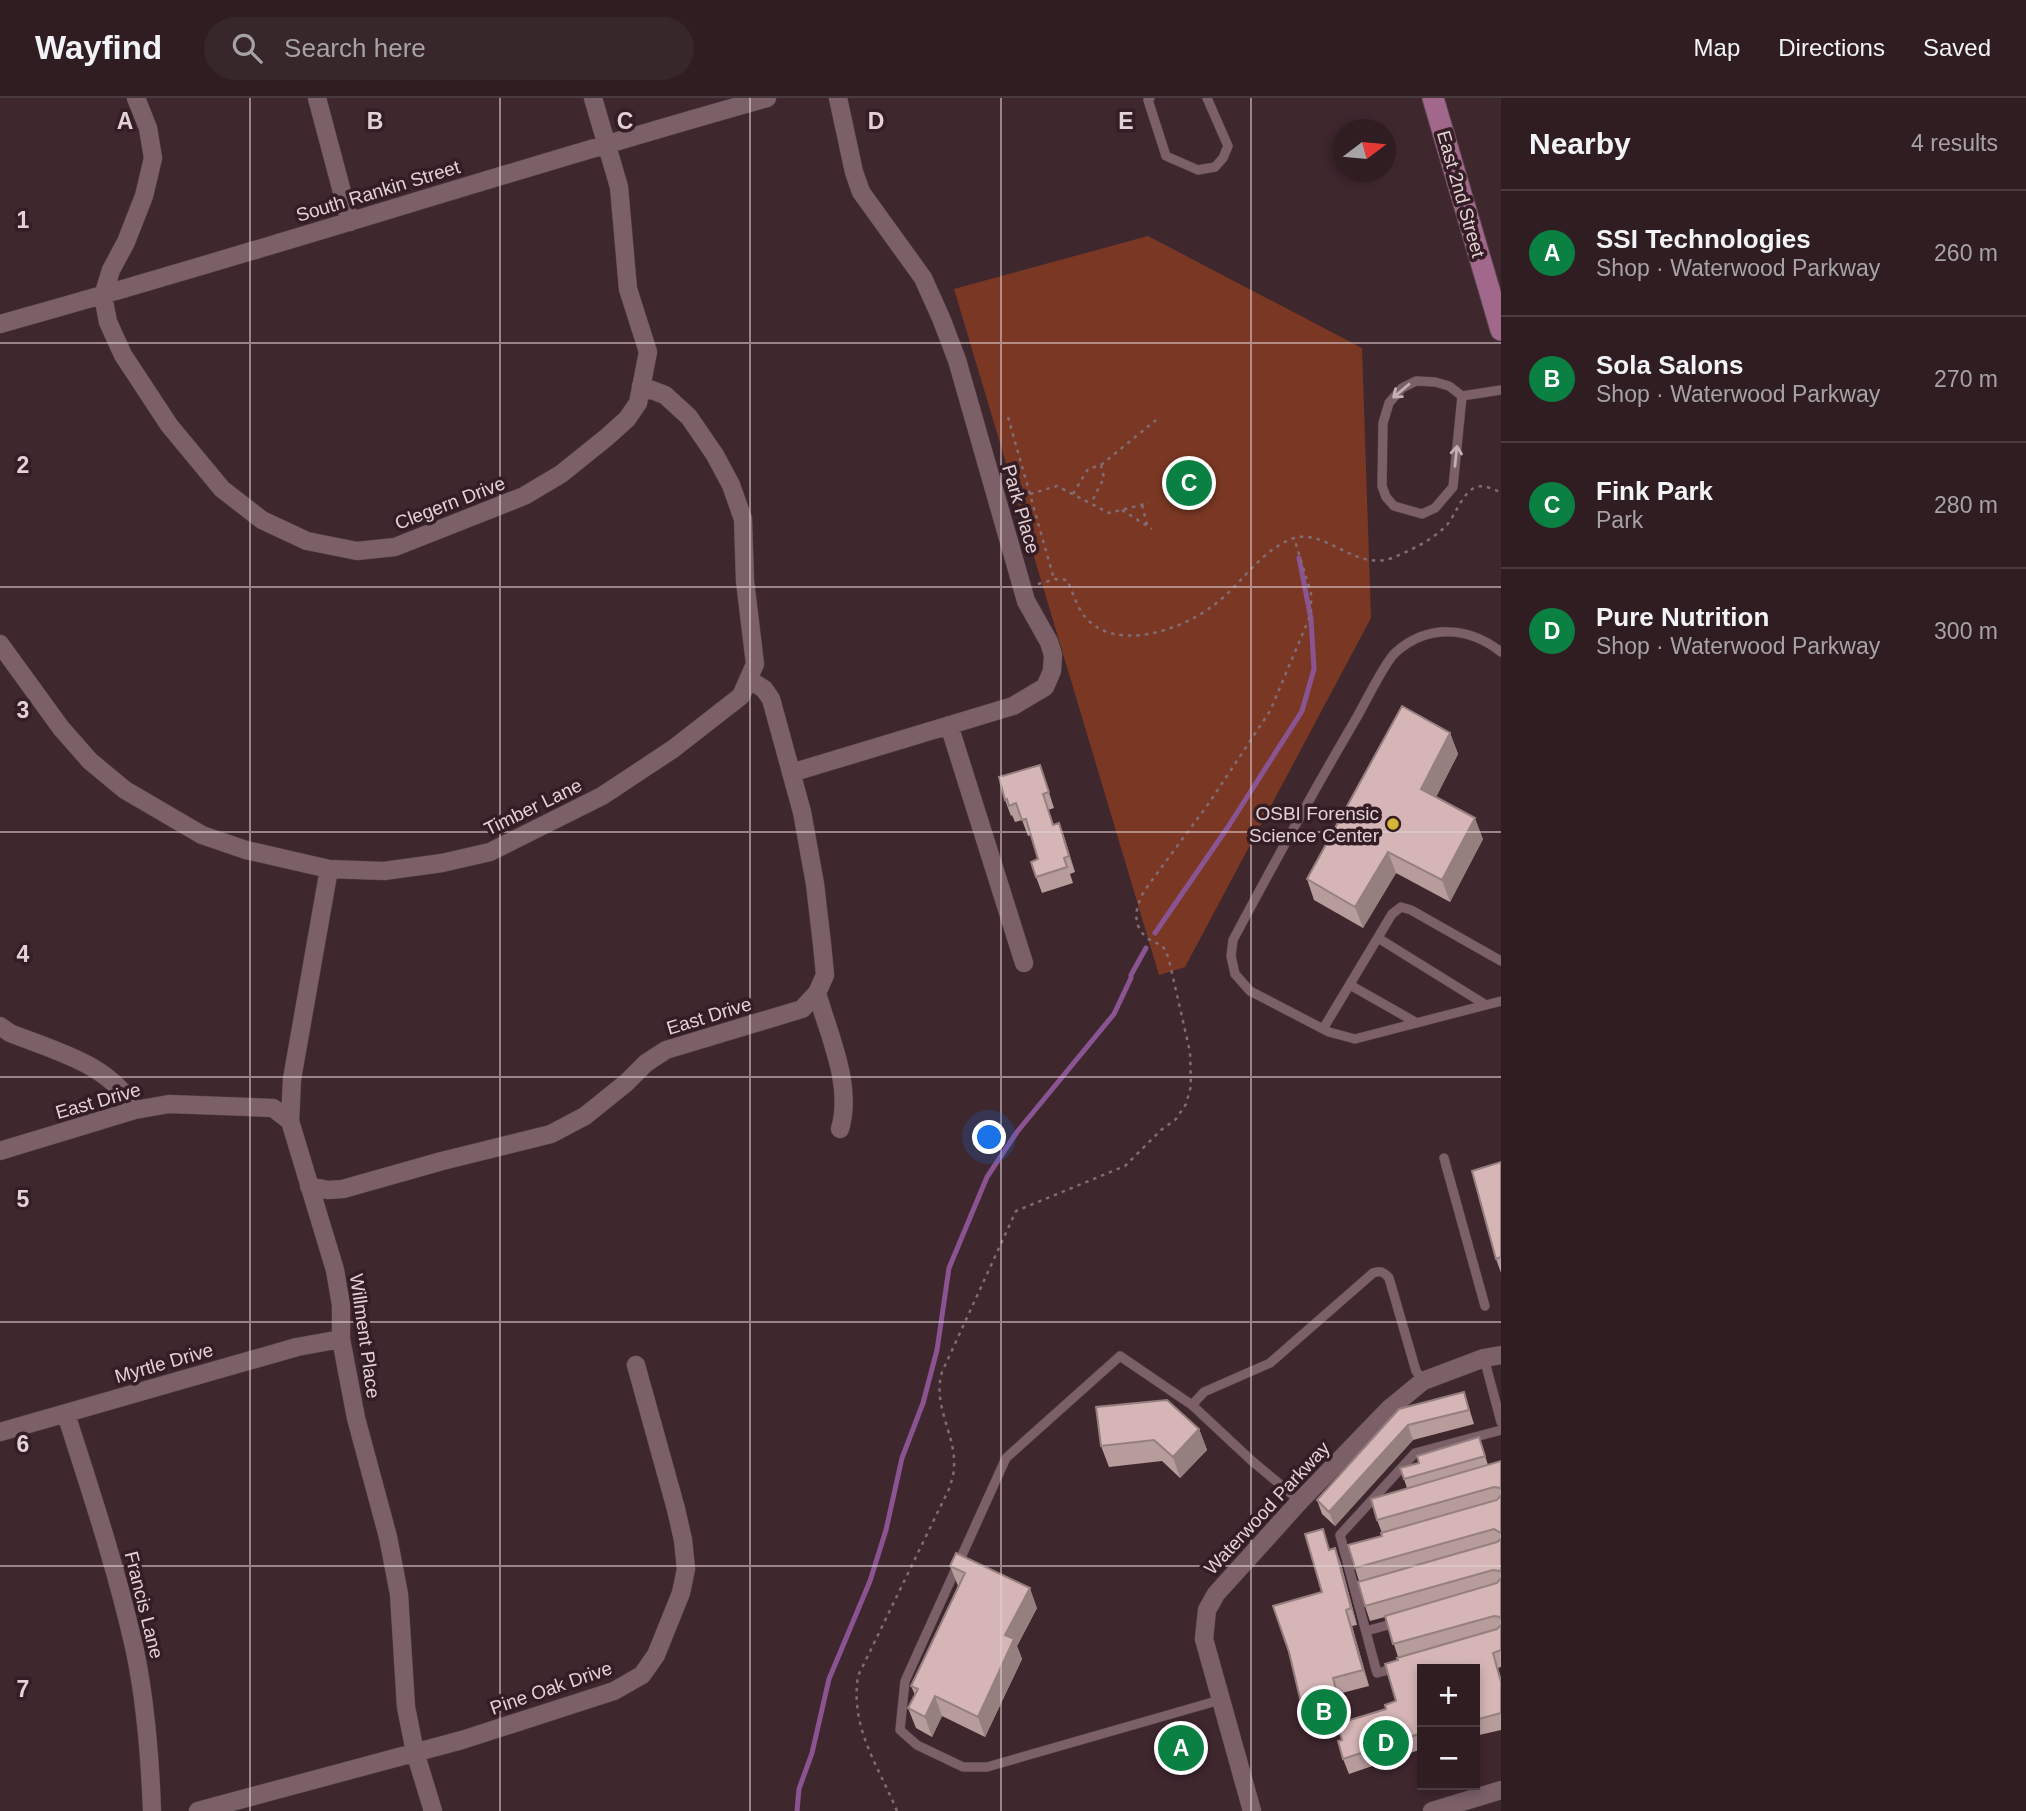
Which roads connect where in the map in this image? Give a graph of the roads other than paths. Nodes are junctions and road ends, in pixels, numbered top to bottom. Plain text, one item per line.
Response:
1 (136, 98) edge
2 (317, 98) edge
3 (593, 98) edge
4 (767, 98) edge
5 (838, 98) edge
6 (1150, 98) edge
7 (1207, 98) edge
8 (1433, 98) edge
9 (607, 143) junction
10 (350, 222) junction
11 (103, 296) junction
12 (0, 324) edge
13 (1500, 326) edge
14 (641, 386) junction
15 (1501, 390) edge
16 (1462, 396) junction
17 (0, 643) edge
18 (1501, 652) edge
19 (750, 680) junction
20 (949, 725) junction
21 (791, 774) junction
22 (329, 869) junction
23 (1378, 938) junction
24 (1501, 961) edge
25 (1024, 963) dead end
26 (1350, 985) junction
27 (817, 993) junction
28 (1501, 1001) edge
29 (1486, 1005) junction
30 (1417, 1023) junction
31 (0, 1026) edge
32 (1323, 1029) junction
33 (135, 1110) junction
34 (290, 1121) junction
35 (840, 1129) dead end
36 (0, 1151) edge
37 (1444, 1158) dead end
38 (309, 1186) junction
39 (1485, 1306) dead end
40 (341, 1339) junction
41 (1492, 1357) edge
42 (636, 1365) dead end
43 (1423, 1381) junction
44 (1192, 1405) junction
45 (66, 1413) junction
46 (1501, 1422) edge
47 (1501, 1430) edge
48 (0, 1432) edge
49 (1300, 1501) junction
50 (1388, 1503) edge
51 (1363, 1510) junction
52 (1358, 1550) edge
53 (1345, 1553) junction
54 (1368, 1588) edge
55 (1355, 1592) junction
56 (1415, 1617) edge
57 (1366, 1631) junction
58 (1402, 1666) edge
59 (1220, 1700) junction
60 (415, 1752) junction
61 (1501, 1790) edge
62 (152, 1811) edge
63 (198, 1811) edge
64 (433, 1811) edge
65 (1252, 1811) edge
66 (1432, 1811) edge

1 - 11 street
2 - 10 street
3 - 9 street, Clegern Drive
4 - 9 street, South Rankin Street
5 - 20 street, Park Place
6 - 7 lane
8 - 13 main road, East 2nd Street
9 - 10 street, South Rankin Street
9 - 14 street, Clegern Drive
10 - 11 street, South Rankin Street
11 - 12 street, South Rankin Street
11 - 14 street, Clegern Drive
14 - 19 street
15 - 16 lane
16 -> 16 lane
17 - 22 street, Timber Lane
18 - 32 lane
19 - 21 street
19 - 22 street, Timber Lane
20 - 21 street, Park Place
20 - 25 street
21 - 27 street
22 - 34 street, Willment Place
23 - 24 lane
23 - 26 lane
23 - 29 lane
26 - 30 lane
26 - 32 lane
27 - 35 street
27 - 38 street, East Drive
28 - 29 lane
29 - 30 lane
30 - 32 lane
31 - 33 street
33 - 34 street, East Drive
33 - 36 street, East Drive
34 - 38 street, Willment Place
37 - 39 lane
38 - 40 street, Willment Place
40 - 45 street, Myrtle Drive
40 - 60 street, Willment Place
41 - 43 street, Waterwood Parkway
41 - 46 lane
42 - 60 street, Pine Oak Drive
43 - 44 lane
43 - 49 street, Waterwood Parkway
44 - 49 lane
44 - 59 lane
45 - 48 street, Myrtle Drive
45 - 62 street, Francis Lane
47 - 51 lane
49 - 59 street, Waterwood Parkway
50 - 51 lane
51 - 53 lane
52 - 53 lane
53 - 55 lane
54 - 55 lane
55 - 57 lane
56 - 57 lane
57 - 58 lane
59 - 65 street, Waterwood Parkway
60 - 63 street, Pine Oak Drive
60 - 64 street, Willment Place
61 - 66 street

